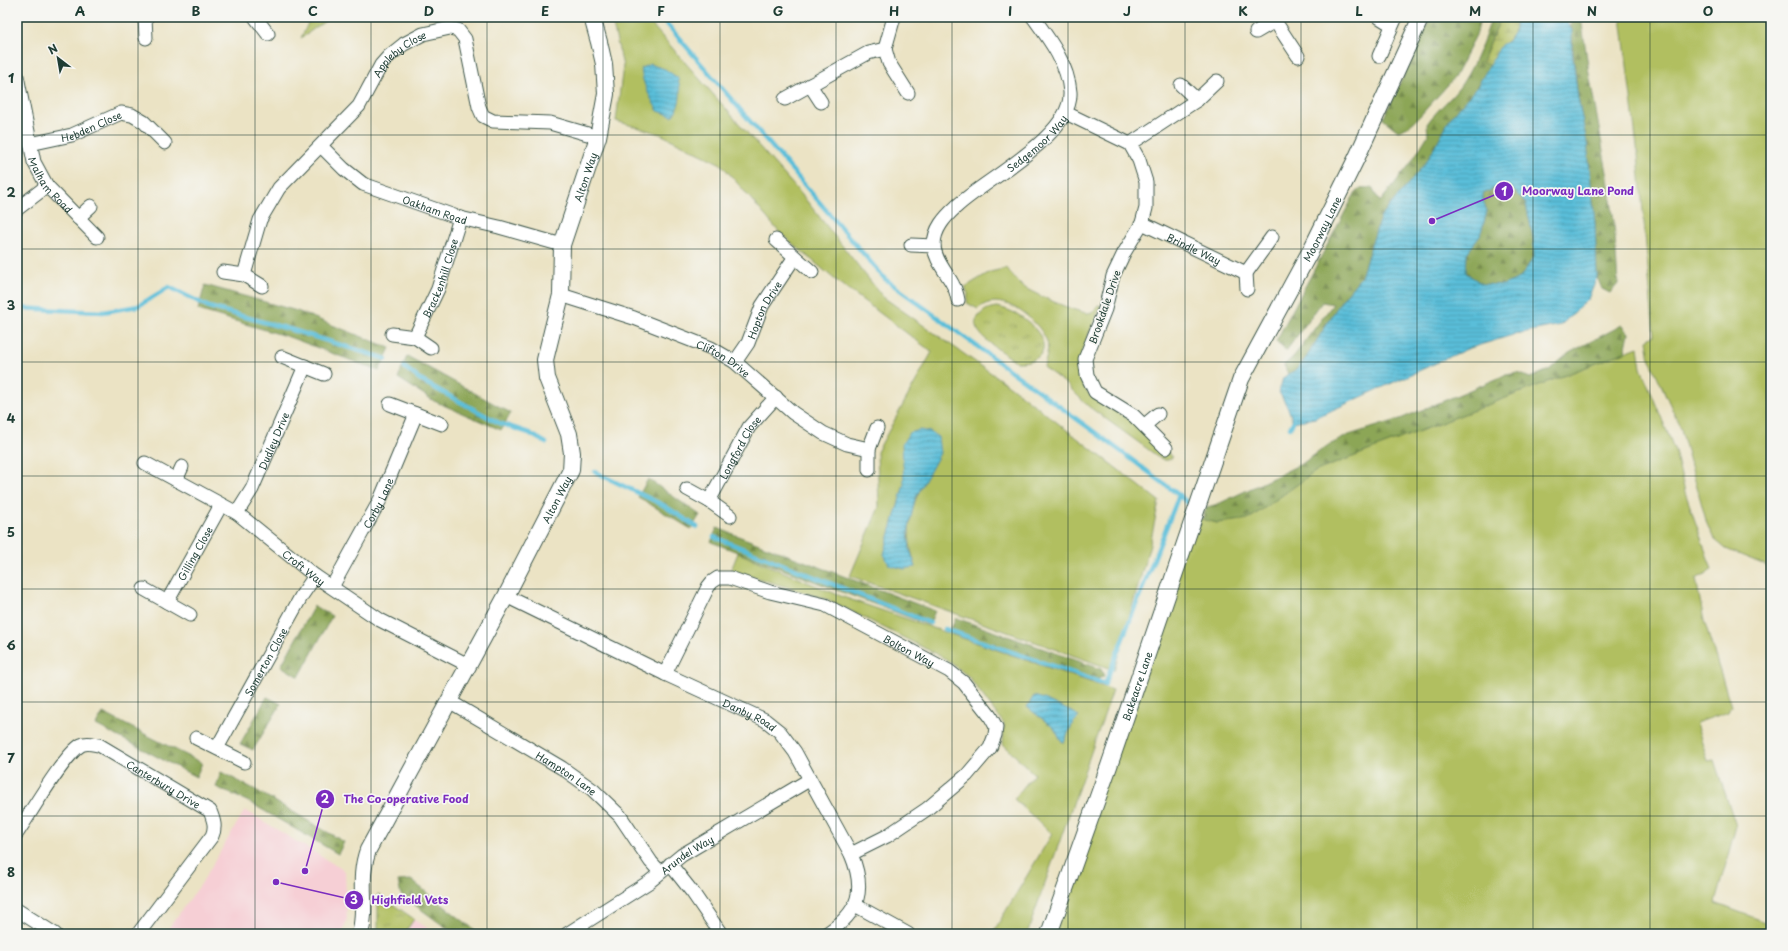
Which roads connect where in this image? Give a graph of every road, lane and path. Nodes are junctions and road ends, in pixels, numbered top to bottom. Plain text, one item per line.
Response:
1 (145, 17) edge
2 (255, 17) edge
3 (592, 17) edge
4 (894, 17) edge
5 (1033, 17) edge
6 (1379, 17) edge
7 (1421, 17) edge
8 (1276, 19) edge
9 (1394, 21) edge
10 (1256, 32) dead end
11 (268, 34) dead end
12 (146, 38) dead end
13 (885, 49) junction
14 (1298, 56) dead end
15 (1379, 56) dead end
16 (17, 76) edge
17 (1217, 81) dead end
18 (810, 85) junction
19 (1181, 85) dead end
20 (908, 93) dead end
21 (785, 98) dead end
22 (1197, 100) junction
23 (821, 102) dead end
24 (1066, 113) junction
25 (21, 115) edge
26 (598, 137) junction
27 (165, 143) dead end
28 (30, 144) junction
29 (1130, 144) junction
30 (321, 146) junction
31 (47, 186) junction
32 (90, 206) dead end
33 (17, 209) edge
34 (78, 218) junction
35 (460, 218) junction
36 (1142, 223) junction
37 (97, 237) dead end
38 (1272, 237) dead end
39 (776, 240) dead end
40 (562, 245) junction
41 (911, 245) dead end
42 (934, 246) junction
43 (794, 258) junction
44 (223, 272) dead end
45 (812, 272) dead end
46 (1246, 273) junction
47 (244, 275) junction
48 (262, 286) dead end
49 (1247, 289) dead end
50 (561, 295) junction
51 (958, 300) dead end
52 (392, 334) dead end
53 (415, 337) junction
54 (431, 348) dead end
55 (282, 358) dead end
56 (735, 362) junction
57 (305, 366) junction
58 (324, 374) dead end
59 (776, 397) junction
60 (390, 404) dead end
61 (416, 414) junction
62 (1158, 414) dead end
63 (442, 424) dead end
64 (1145, 425) junction
65 (877, 428) dead end
66 (1222, 438) joint
67 (1166, 448) dead end
68 (868, 449) junction
69 (145, 464) dead end
70 (182, 467) dead end
71 (869, 470) dead end
72 (176, 480) junction
73 (687, 489) dead end
74 (709, 501) junction
75 (221, 505) junction
76 (237, 513) junction
77 (730, 516) dead end
78 (316, 576) junction
79 (332, 587) junction
80 (144, 589) dead end
81 (506, 596) junction
82 (166, 602) junction
83 (190, 615) dead end
84 (468, 664) junction
85 (665, 674) junction
86 (449, 701) junction
87 (196, 738) dead end
88 (217, 748) junction
89 (244, 762) dead end
90 (810, 780) junction
91 (17, 833) edge
92 (851, 854) junction
93 (665, 868) junction
94 (856, 905) junction
95 (17, 910) edge
96 (55, 934) edge
97 (138, 934) edge
98 (360, 934) edge
99 (568, 934) edge
100 (721, 934) edge
101 (826, 934) edge
102 (908, 934) edge
103 (1049, 934) edge

1 - 12 street
2 - 11 street
3 - 26 street, Alton Way
4 - 13 street
5 - 24 street, Sedgemoor Way
6 - 9 street
7 - 66 street, Moorway Lane
8 - 10 street
8 - 14 street
9 - 15 street
13 - 18 street
13 - 20 street
16 - 25 street, Malham Road
17 - 22 street
18 - 21 street
18 - 23 street
19 - 22 street
22 - 29 street
24 - 29 street
24 - 42 street, Sedgemoor Way
25 - 28 street, Malham Road
26 - 30 street, Appleby Close
26 - 40 street, Alton Way
27 - 28 street, Hebden Close
28 - 31 street, Malham Road
29 - 36 street, Brookdale Drive
30 - 35 street, Oakham Road
30 - 47 street, Appleby Close
31 - 33 street
31 - 34 street, Malham Road
32 - 34 street, Malham Road
34 - 37 street, Malham Road
35 - 40 street, Oakham Road
35 - 53 street, Brackenhill Close
36 - 46 street, Brindle Way
36 - 64 street, Brookdale Drive
38 - 46 street
39 - 43 street
40 - 50 street, Alton Way
41 - 42 street
42 - 51 street
43 - 45 street
43 - 56 street, Hopton Drive
44 - 47 street
46 - 49 street
47 - 48 street
50 - 56 street, Clifton Drive
50 - 81 street, Alton Way
52 - 53 street
53 - 54 street
55 - 57 street
56 - 59 street, Clifton Drive
57 - 58 street
57 - 76 street, Dudley Drive
59 - 68 street, Clifton Drive
59 - 74 street, Longford Close
60 - 61 street
61 - 63 street
61 - 79 street, Corby Lane
62 - 64 street
64 - 67 street, Brookdale Drive
65 - 68 street
66 - 103 street, Bakeacre Lane
68 - 71 street
69 - 72 street, Croft Way
70 - 72 street
72 - 75 street, Croft Way
73 - 74 street
74 - 77 street
75 - 76 street, Croft Way
75 - 82 street, Gilling Close
76 - 78 street, Croft Way
78 - 79 street, Croft Way
78 - 88 street, Somerton Close
79 - 84 street, Croft Way
80 - 82 street
81 - 84 street, Alton Way
81 - 85 street, Danby Road
82 - 83 street
84 - 86 street, Alton Way
85 - 90 street, Danby Road
85 - 92 street, Bolton Way
86 - 93 street, Hampton Lane
86 - 98 street, Alton Way
87 - 88 street
88 - 89 street
90 - 92 street, Danby Road
90 - 93 street, Arundel Way
91 - 97 street, Canterbury Drive
92 - 94 street, Danby Road
93 - 99 street, Arundel Way
93 - 100 street, Hampton Lane
94 - 101 street
94 - 102 street
95 - 96 street

